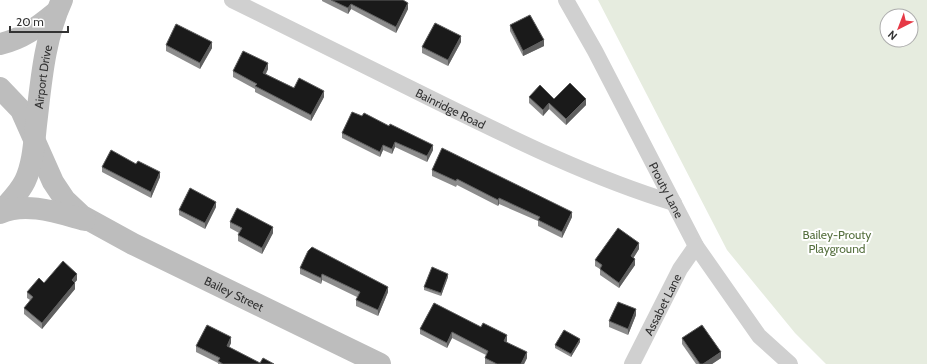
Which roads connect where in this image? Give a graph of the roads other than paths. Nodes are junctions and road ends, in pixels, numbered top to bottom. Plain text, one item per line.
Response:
1 (232, 0) edge
2 (566, 0) edge
3 (58, 7) edge
4 (0, 44) edge
5 (0, 88) edge
6 (34, 140) junction
7 (674, 203) junction
8 (0, 213) edge
9 (90, 221) junction
10 (696, 246) junction
11 (380, 364) edge
12 (632, 364) edge
13 (790, 364) edge

1 - 7 street, Bainridge Road
2 - 7 street, Prouty Lane
3 - 4 street, Airport Drive
3 - 6 street, Airport Drive
5 - 6 street, Airport Drive
6 - 8 street, Airport Drive
6 - 9 street, Bailey Street
7 - 10 street, Prouty Lane
8 - 9 street, Bailey Street
9 - 11 street, Bailey Street
10 - 12 street, Assabet Lane
10 - 13 street, Prouty Lane

